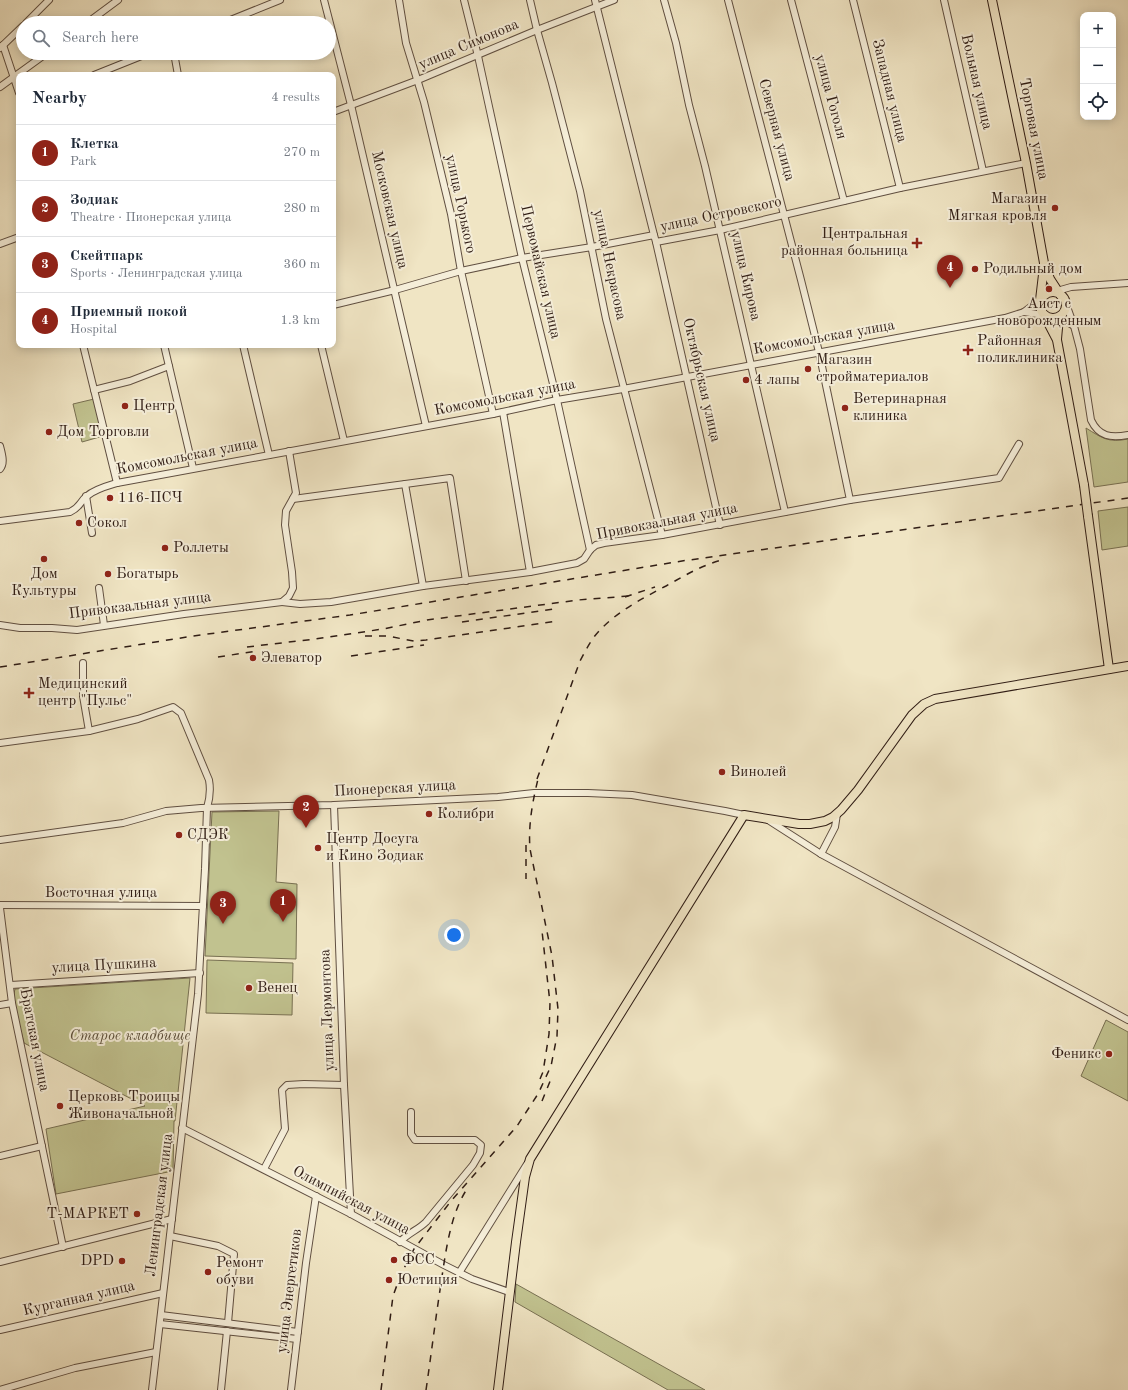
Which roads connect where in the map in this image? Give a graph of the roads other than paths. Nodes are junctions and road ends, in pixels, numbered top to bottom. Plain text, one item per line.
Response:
1 (49, 0) edge
2 (118, 0) edge
3 (280, 0) edge
4 (324, 0) edge
5 (399, 0) edge
6 (464, 0) edge
7 (530, 0) edge
8 (595, 0) edge
9 (614, 0) edge
10 (664, 0) edge
11 (728, 0) edge
12 (791, 0) edge
13 (853, 0) edge
14 (944, 0) edge
15 (992, 0) edge
16 (597, 7) junction
17 (33, 16) edge
18 (96, 16) edge
19 (240, 16) edge
20 (328, 16) edge
21 (536, 30) junction
22 (16, 33) edge
23 (2, 47) edge
24 (336, 47) edge
25 (478, 56) junction
26 (37, 60) edge
27 (132, 60) edge
28 (175, 60) edge
29 (21, 72) edge
30 (102, 72) edge
31 (177, 72) edge
32 (14, 77) junction
33 (418, 80) junction
34 (16, 83) edge
35 (0, 87) edge
36 (351, 105) junction
37 (336, 111) edge
38 (1026, 163) junction
39 (983, 171) junction
40 (900, 188) junction
41 (844, 200) junction
42 (784, 215) junction
43 (720, 230) junction
44 (654, 235) junction
45 (16, 238) edge
46 (656, 242) junction
47 (0, 244) edge
48 (592, 247) junction
49 (522, 258) junction
50 (1044, 263) junction
51 (461, 271) junction
52 (1128, 283) edge
53 (394, 290) junction
54 (1061, 296) junction
55 (1040, 300) junction
56 (336, 304) edge
57 (1024, 312) junction
58 (1044, 315) junction
59 (1059, 317) junction
60 (1074, 326) junction
61 (1057, 340) junction
62 (84, 348) edge
63 (165, 348) edge
64 (244, 348) edge
65 (322, 348) edge
66 (819, 352) junction
67 (752, 365) junction
68 (169, 366) junction
69 (687, 377) junction
70 (624, 389) junction
71 (94, 390) junction
72 (557, 400) junction
73 (503, 412) junction
74 (493, 414) junction
75 (426, 426) junction
76 (1128, 436) edge
77 (344, 441) junction
78 (1019, 444) dead end
79 (0, 446) edge
80 (289, 451) junction
81 (269, 455) junction
82 (193, 468) junction
83 (0, 469) edge
84 (117, 483) junction
85 (406, 484) junction
86 (86, 496) junction
87 (293, 499) junction
88 (850, 500) junction
89 (786, 512) junction
90 (0, 521) edge
91 (720, 525) junction
92 (92, 533) dead end
93 (662, 535) junction
94 (590, 550) junction
95 (530, 572) junction
96 (466, 581) junction
97 (423, 586) junction
98 (99, 588) dead end
99 (282, 602) junction
100 (0, 625) edge
101 (104, 626) junction
102 (83, 663) dead end
103 (1128, 666) edge
104 (1109, 669) junction
105 (88, 730) junction
106 (0, 743) edge
107 (334, 805) junction
108 (206, 808) junction
109 (837, 814) junction
110 (744, 816) junction
111 (767, 819) junction
112 (0, 840) edge
113 (821, 854) junction
114 (0, 905) edge
115 (203, 906) junction
116 (0, 908) edge
117 (7, 957) junction
118 (0, 958) edge
119 (200, 973) junction
120 (10, 985) junction
121 (12, 1003) junction
122 (0, 1005) edge
123 (1128, 1020) edge
124 (344, 1085) junction
125 (411, 1112) dead end
126 (182, 1128) junction
127 (42, 1146) junction
128 (0, 1156) edge
129 (530, 1159) junction
130 (264, 1169) junction
131 (316, 1196) junction
132 (350, 1214) junction
133 (172, 1219) junction
134 (170, 1236) junction
135 (400, 1242) junction
136 (63, 1247) junction
137 (0, 1262) edge
138 (459, 1273) junction
139 (509, 1292) junction
140 (163, 1293) junction
141 (161, 1314) junction
142 (228, 1323) junction
143 (160, 1324) junction
144 (0, 1330) edge
145 (227, 1331) junction
146 (298, 1332) junction
147 (297, 1339) junction
148 (156, 1352) junction
149 (0, 1390) edge
150 (152, 1390) edge
151 (221, 1390) edge
152 (291, 1390) edge
153 (498, 1390) edge

1 - 17 street
2 - 18 street
3 - 19 street
4 - 20 street, Московская улица
5 - 33 street, улица Горького
6 - 25 street, Первомайская улица
7 - 21 street, улица Некрасова
8 - 16 street
9 - 16 street, улица Симонова
10 - 43 street, улица Кирова
11 - 42 street, Северная улица
12 - 41 street, улица Гоголя
13 - 40 street, Западная улица
14 - 39 street, Вольная улица
15 - 38 main road, Торговая улица
16 - 21 street, улица Симонова
16 - 44 street
21 - 25 street, улица Симонова
21 - 48 street, улица Некрасова
22 - 23 street
23 - 32 street
24 - 36 street, Московская улица
25 - 33 street, улица Симонова
25 - 49 street, Первомайская улица
26 - 29 street
27 - 30 street
28 - 31 street
32 - 34 street
32 - 35 street
33 - 36 street, улица Симонова
33 - 51 street, улица Горького
36 - 37 street, улица Симонова
36 - 53 street, Московская улица
38 - 39 street, улица Островского
38 - 50 main road, Торговая улица
39 - 40 street, улица Островского
40 - 41 street, улица Островского
41 - 42 street, улица Островского
42 - 43 street, улица Островского
42 - 66 street, Северная улица
43 - 46 street, улица Островского
43 - 67 street, улица Кирова
44 - 46 street, улица Островского
44 - 48 street, улица Островского
45 - 47 street
46 - 69 street, Октябрьская улица
48 - 49 street, улица Островского
48 - 70 street, улица Некрасова
49 - 51 street, улица Островского
49 - 72 street, Первомайская улица
50 - 54 main road, Торговая улица
50 - 55 main road, Торговая улица
51 - 53 street, улица Островского
51 - 74 street, улица Горького
52 - 54 street
53 - 56 street, улица Островского
53 - 75 street, Московская улица
54 - 55 main road
54 - 59 main road
54 - 60 street
55 - 57 street, Комсомольская улица
55 - 58 main road
57 - 58 street, Комсомольская улица
57 - 66 street, Комсомольская улица
58 - 59 main road
58 - 61 main road
59 - 60 street
59 - 61 main road
60 - 76 street
61 - 104 main road, bridge
62 - 71 street
63 - 68 street
64 - 81 street
65 - 77 street
66 - 67 street, Комсомольская улица
66 - 88 street, Северная улица
67 - 69 street, Комсомольская улица
67 - 89 street, улица Кирова
68 - 71 street
68 - 82 street
69 - 70 street, Комсомольская улица
69 - 91 street, Октябрьская улица
70 - 72 street, Комсомольская улица
70 - 93 street, улица Некрасова
71 - 84 street
72 - 73 street, Комсомольская улица
72 - 94 street, Первомайская улица
73 - 74 street, Комсомольская улица
73 - 95 street
74 - 75 street, Комсомольская улица
75 - 77 street, Комсомольская улица
77 - 80 street, Комсомольская улица
78 - 88 street, Привокзальная улица
79 - 83 street
80 - 81 street, Комсомольская улица
80 - 87 street
81 - 82 street, Комсомольская улица
82 - 84 street, Комсомольская улица
84 - 86 street, Комсомольская улица
85 - 87 street
85 - 96 street
85 - 97 street
86 - 90 street, Комсомольская улица
86 - 92 street
87 - 99 street
88 - 89 street, Привокзальная улица
89 - 91 street, Привокзальная улица
91 - 93 street, Привокзальная улица
93 - 94 street, Привокзальная улица
94 - 95 street, Привокзальная улица
95 - 96 street, Привокзальная улица
96 - 97 street, Привокзальная улица
97 - 99 street, Привокзальная улица
98 - 101 street
99 - 101 street, Привокзальная улица
100 - 101 street, Привокзальная улица
102 - 105 street
103 - 104 main road
104 - 109 main road
105 - 106 street
105 - 108 street, Ленинградская улица
107 - 108 street, Пионерская улица
107 - 110 street, Пионерская улица
107 - 124 street, улица Лермонтова
108 - 112 street, Пионерская улица
108 - 115 street, Ленинградская улица
109 - 111 main road
109 - 113 street
110 - 111 main road
110 - 129 main road
111 - 113 street
113 - 123 street
114 - 115 street, Восточная улица
115 - 119 street, Ленинградская улица
116 - 117 street, Братская улица
117 - 118 street
117 - 120 street, Братская улица
119 - 120 street, улица Пушкина
119 - 126 street, Ленинградская улица
120 - 121 street, Братская улица
121 - 122 street
121 - 127 street, Братская улица
124 - 130 street
124 - 132 street, улица Лермонтова
125 - 135 street
126 - 130 street, Олимпийская улица
126 - 133 street, Ленинградская улица
127 - 128 street
127 - 136 street, Братская улица
129 - 138 street
129 - 139 main road
130 - 131 street, Олимпийская улица
131 - 132 street, Олимпийская улица
131 - 146 street, улица Энергетиков
132 - 135 street, Олимпийская улица
133 - 134 street, Ленинградская улица
133 - 136 street
134 - 140 street, Ленинградская улица
134 - 142 street
135 - 138 street, Олимпийская улица
136 - 137 street
138 - 139 street, Олимпийская улица
139 - 153 main road
140 - 141 street, Ленинградская улица
140 - 144 street, Курганная улица
141 - 142 street
141 - 143 street, Ленинградская улица
142 - 146 street
143 - 145 street
143 - 148 street, Ленинградская улица
145 - 147 street
145 - 151 street
146 - 147 street, улица Энергетиков
147 - 152 street, улица Энергетиков
148 - 149 street
148 - 150 street, Ленинградская улица

